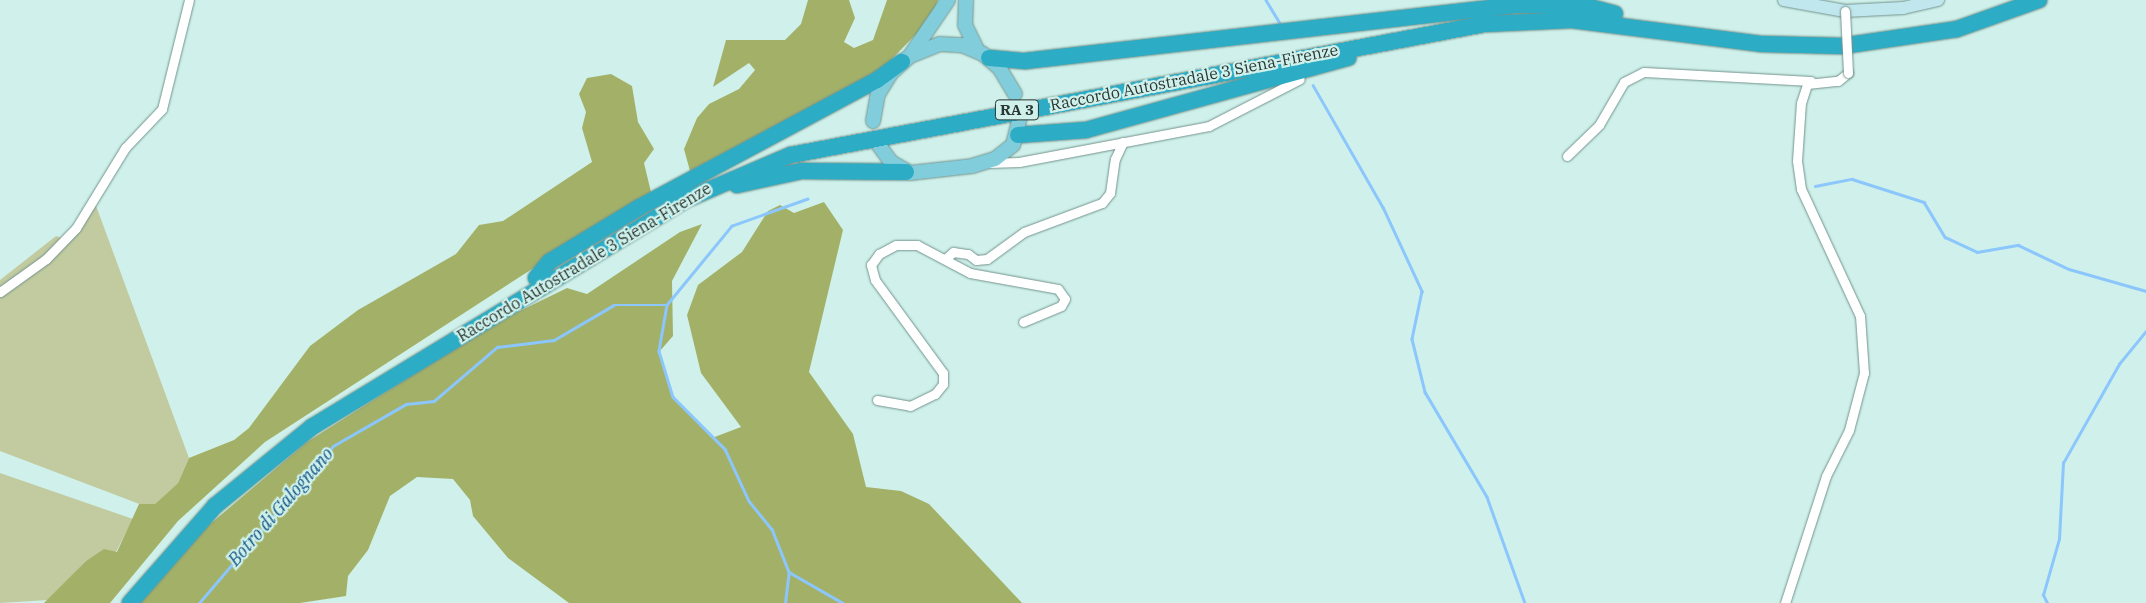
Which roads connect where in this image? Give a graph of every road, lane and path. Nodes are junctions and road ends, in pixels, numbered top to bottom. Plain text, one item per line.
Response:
1 (189, 0) edge
2 (948, 0) edge
3 (966, 0) edge
4 (1784, 0) edge
5 (1938, 0) edge
6 (2015, 0) edge
7 (2039, 0) edge
8 (1844, 11) junction
9 (1615, 14) junction
10 (1688, 34) junction
11 (983, 54) junction
12 (906, 59) junction
13 (1300, 79) dead end
14 (1811, 81) junction
15 (1015, 94) dead end
16 (1020, 117) dead end
17 (874, 121) dead end
18 (1016, 140) junction
19 (1122, 142) junction
20 (878, 144) dead end
21 (1567, 156) dead end
22 (1027, 160) junction
23 (984, 163) junction
24 (906, 172) junction
25 (945, 259) junction
26 (536, 278) junction
27 (0, 292) edge
28 (503, 310) junction
29 (1023, 322) dead end
30 (877, 400) dead end
31 (118, 603) edge
32 (130, 603) edge
33 (1785, 603) edge

1 - 27 street
2 - 12 main road
3 - 11 main road
4 - 8 main road
5 - 8 main road
6 - 9 highway, Raccordo Autostradale 3 Siena-Firenze / RA 3
7 - 10 highway, Raccordo Autostradale 3 Siena-Firenze / RA 3
8 - 14 street, bridge
9 - 11 highway
9 - 26 highway, Raccordo Autostradale 3 Siena-Firenze / RA 3
10 - 18 highway
10 - 28 highway, Raccordo Autostradale 3 Siena-Firenze / RA 3
11 - 12 main road
11 - 15 main road
12 - 17 main road
12 - 26 highway
13 - 19 street
14 - 21 street
14 - 33 street
16 - 18 main road
18 - 22 street
18 - 23 main road
19 - 22 street
19 - 25 street
20 - 24 main road
22 - 23 street
23 - 24 main road
24 - 28 highway
25 - 29 street
25 - 30 street
26 - 31 highway, Raccordo Autostradale 3 Siena-Firenze / RA 3
28 - 32 highway, Raccordo Autostradale 3 Siena-Firenze / RA 3

